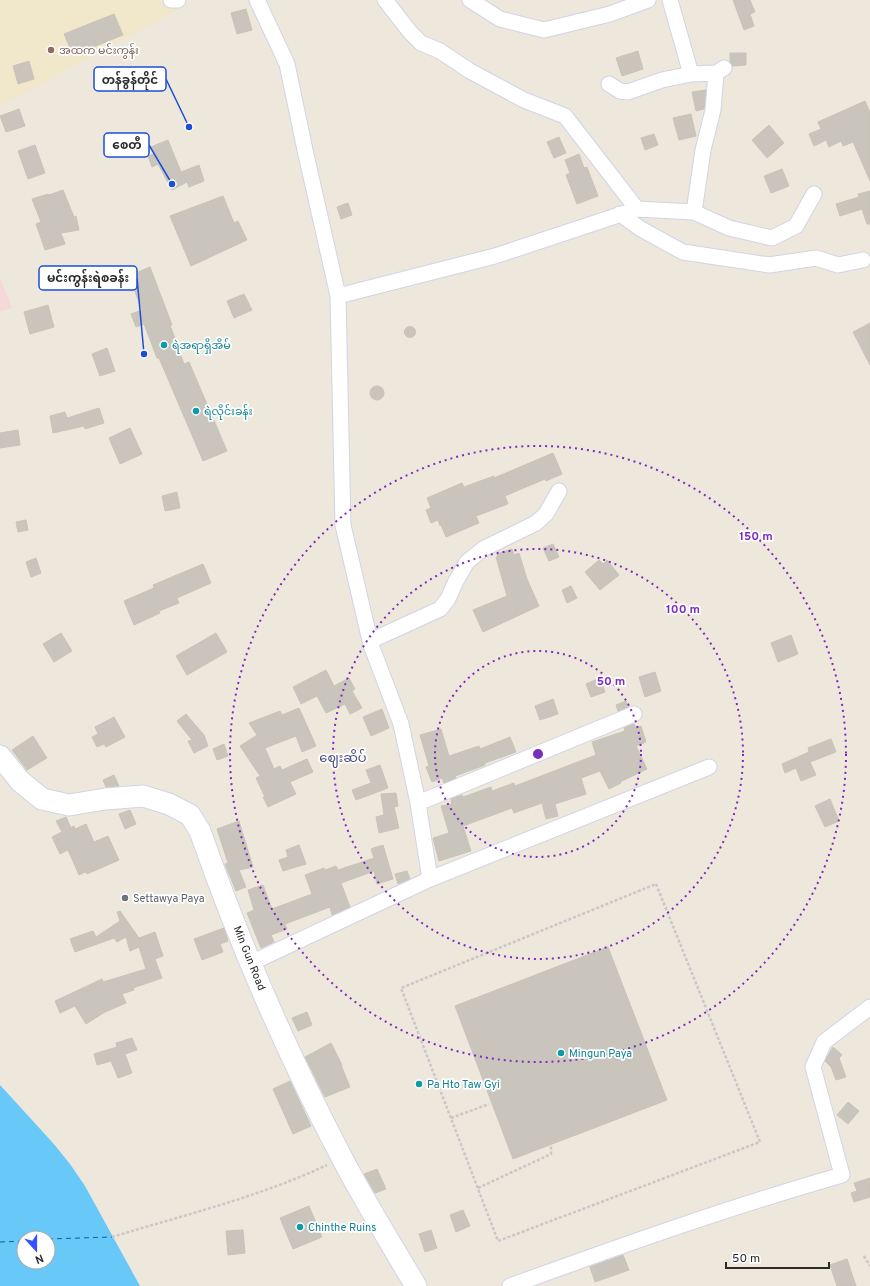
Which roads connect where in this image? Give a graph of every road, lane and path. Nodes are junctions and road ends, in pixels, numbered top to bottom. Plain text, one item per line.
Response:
1 (171, 0) edge
2 (178, 0) edge
3 (258, 0) edge
4 (385, 0) edge
5 (470, 0) edge
6 (648, 0) edge
7 (670, 0) edge
8 (691, 74) junction
9 (609, 84) dead end
10 (814, 194) dead end
11 (637, 209) junction
12 (694, 212) junction
13 (620, 214) junction
14 (863, 260) dead end
15 (338, 296) junction
16 (559, 491) dead end
17 (370, 641) junction
18 (634, 714) dead end
19 (0, 756) edge
20 (709, 767) dead end
21 (418, 803) junction
22 (430, 879) junction
23 (251, 963) junction
24 (870, 1007) edge
25 (489, 1104) dead end
26 (451, 1118) junction
27 (551, 1146) dead end
28 (342, 1158) junction
29 (478, 1188) junction
30 (112, 1237) dead end
31 (864, 1256) dead end
32 (870, 1266) edge
33 (416, 1286) edge
34 (510, 1286) edge

1 - 2 street
3 - 15 street
4 - 11 street
5 - 6 street
7 - 8 street
8 - 9 street
8 - 12 street
10 - 12 street
11 - 12 street
11 - 13 street
13 - 14 street
13 - 15 street
15 - 17 street
16 - 17 street
17 - 21 street
18 - 21 street
19 - 23 street, Min Gun Road
20 - 22 street
21 - 22 street
22 - 23 street
23 - 28 street, Min Gun Road
24 - 34 street
25 - 26 path
26 - 29 path
26 - 29 path
27 - 29 path
28 - 30 path
28 - 33 street, Min Gun Road
31 - 32 path

